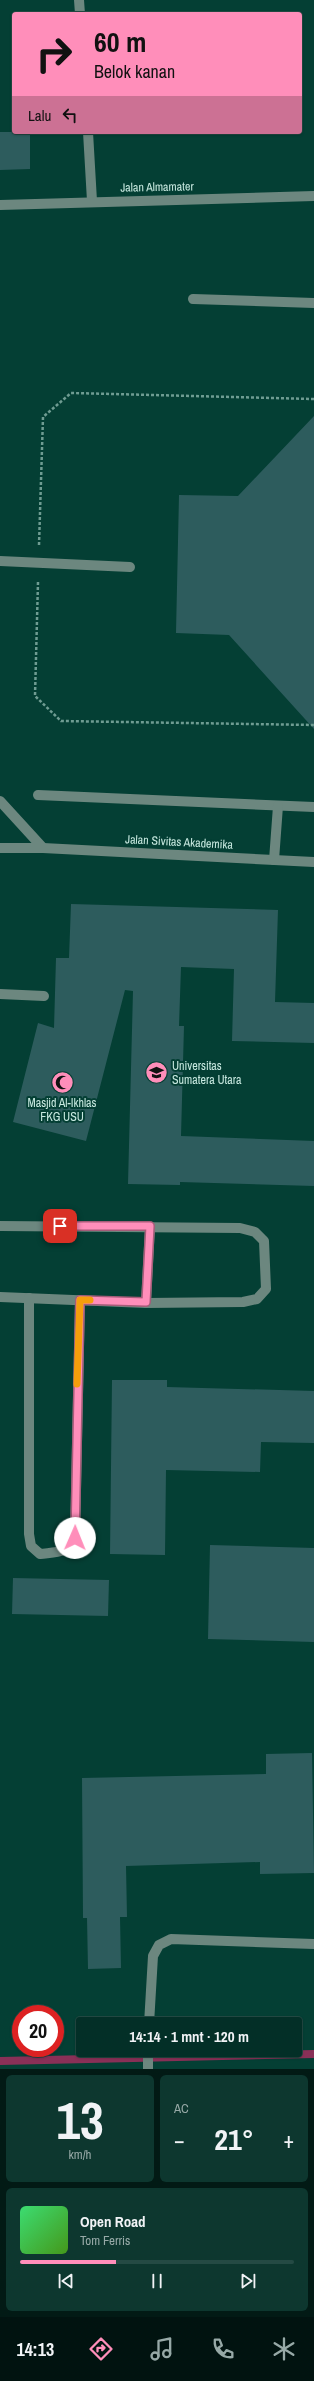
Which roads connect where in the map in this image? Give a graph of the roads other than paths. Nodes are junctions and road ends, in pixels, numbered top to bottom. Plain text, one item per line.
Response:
1 (79, 0) edge
2 (80, 12) edge
3 (88, 134) edge
4 (314, 196) edge
5 (92, 201) junction
6 (0, 205) edge
7 (193, 298) dead end
8 (314, 303) edge
9 (0, 561) edge
10 (130, 566) dead end
11 (38, 795) dead end
12 (0, 801) edge
13 (278, 806) junction
14 (314, 807) edge
15 (0, 848) edge
16 (43, 848) junction
17 (274, 860) junction
18 (314, 862) edge
19 (0, 994) edge
20 (44, 996) dead end
21 (0, 1226) edge
22 (150, 1226) junction
23 (0, 1297) edge
24 (29, 1298) junction
25 (80, 1300) junction
26 (146, 1302) junction
27 (314, 1944) edge
28 (149, 2017) edge

1 - 2 lane
3 - 5 lane
4 - 5 lane, Jalan Almamater
5 - 6 lane, Jalan Almamater
7 - 8 lane
9 - 10 lane
11 - 13 lane
12 - 16 lane
13 - 14 lane
13 - 17 lane
15 - 16 lane, Jalan Sivitas Akademika
16 - 17 lane, Jalan Sivitas Akademika
17 - 18 lane, Jalan Sivitas Akademika
19 - 20 lane
21 - 22 lane
22 - 26 lane
22 - 26 lane
23 - 24 lane
24 - 25 lane
24 - 25 lane
25 - 26 lane
27 - 28 lane

